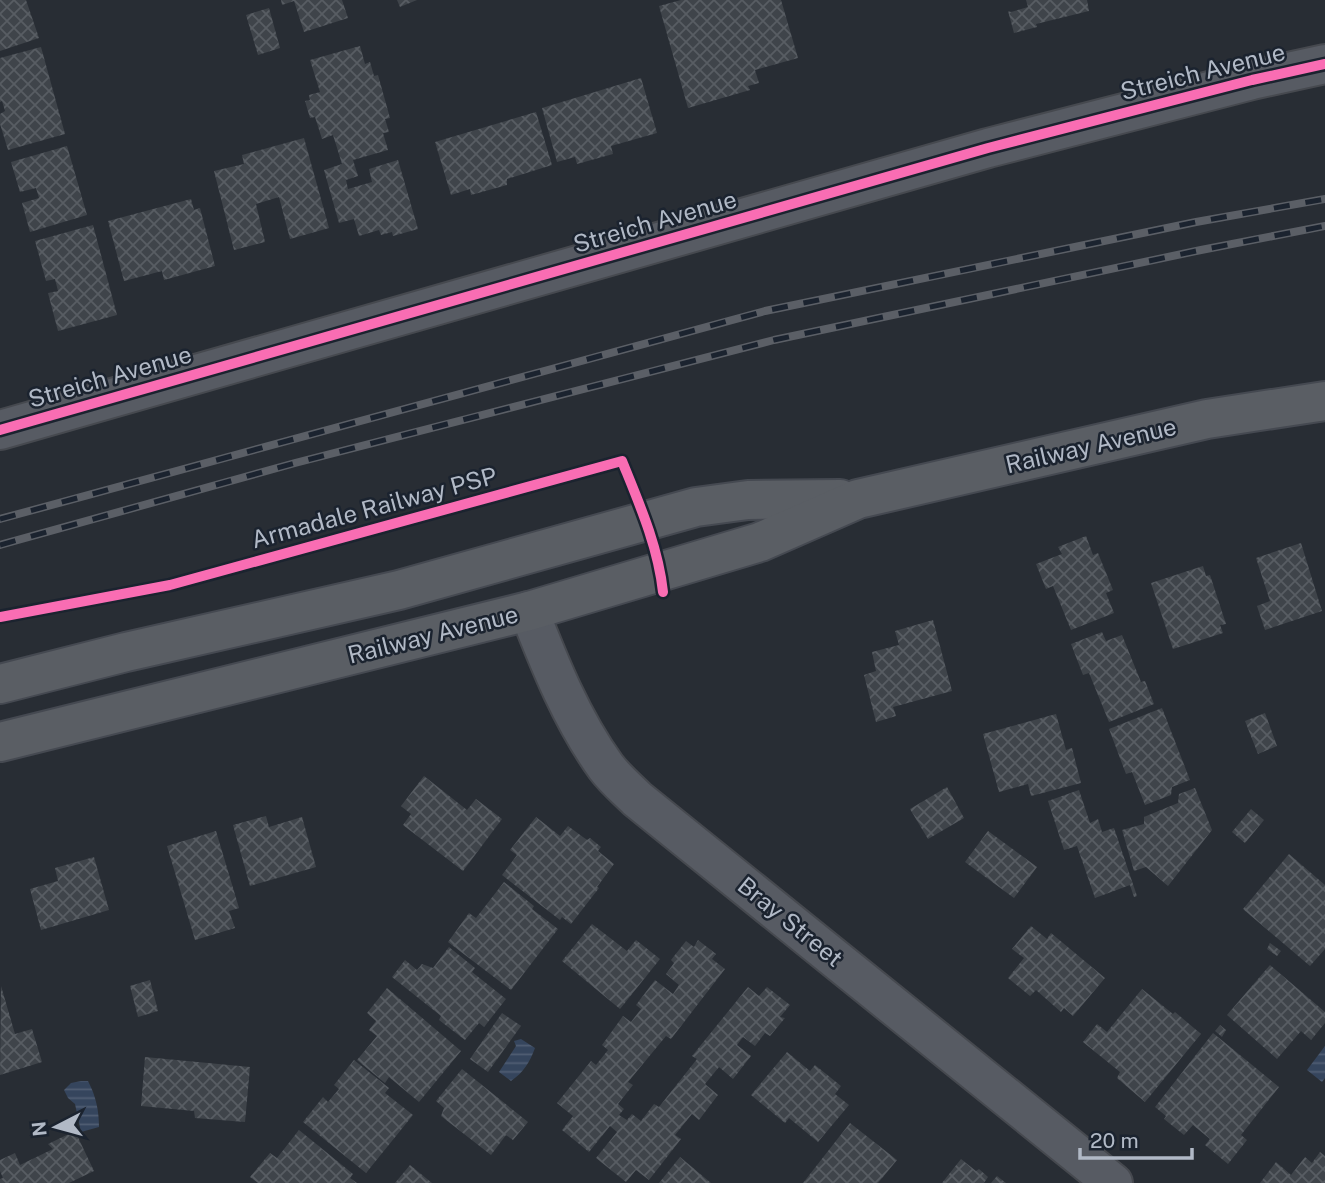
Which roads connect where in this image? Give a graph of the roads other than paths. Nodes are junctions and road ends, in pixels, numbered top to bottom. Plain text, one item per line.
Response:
1 (1325, 64) edge
2 (1325, 401) edge
3 (0, 430) edge
4 (858, 499) junction
5 (529, 611) junction
6 (0, 684) edge
7 (0, 742) edge
8 (1114, 1183) edge

1 - 3 street, Streich Avenue
2 - 4 main road, Railway Avenue
4 - 5 main road, Railway Avenue
4 - 6 main road, Railway Avenue
5 - 7 main road, Railway Avenue
5 - 8 street, Bray Street

